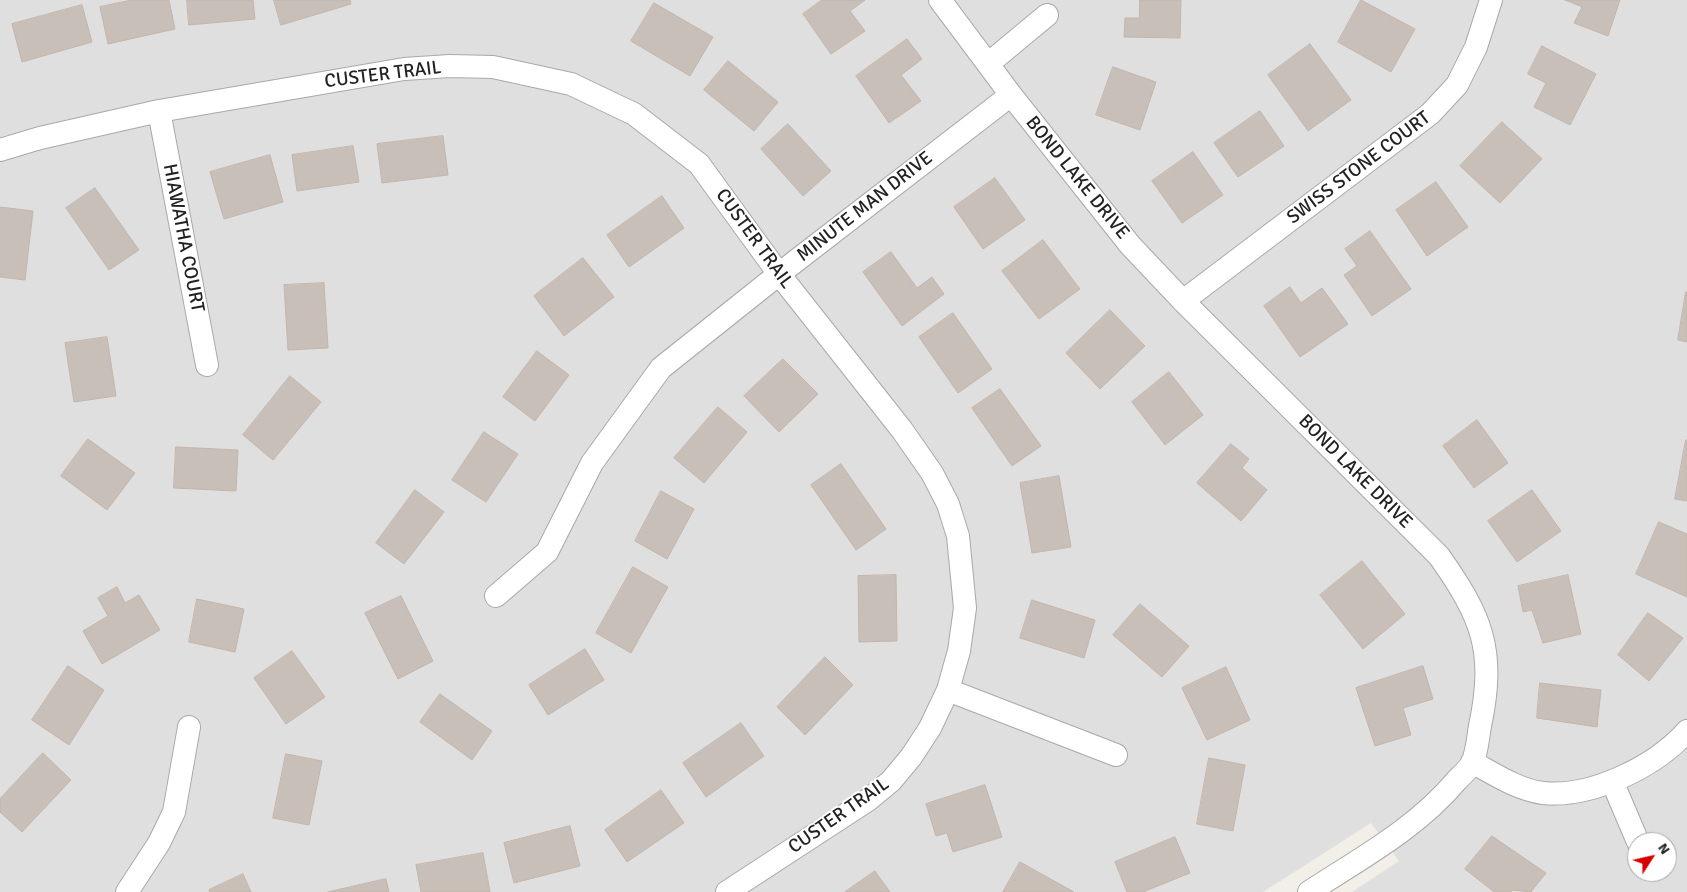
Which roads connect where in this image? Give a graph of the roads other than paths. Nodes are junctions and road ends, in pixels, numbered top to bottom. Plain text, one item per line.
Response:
1 (940, 0) edge
2 (1491, 0) edge
3 (1047, 15) dead end
4 (988, 64) junction
5 (1011, 95) junction
6 (159, 111) junction
7 (0, 150) edge
8 (779, 274) junction
9 (1183, 301) junction
10 (207, 365) dead end
11 (496, 596) dead end
12 (948, 690) junction
13 (188, 727) dead end
14 (1687, 731) edge
15 (1116, 755) dead end
16 (1472, 762) junction
17 (1612, 781) junction
18 (1634, 832) edge
19 (732, 891) edge
20 (127, 892) edge
21 (1309, 892) edge

1 - 4 street, BOND LAKE DRIVE
2 - 9 street, SWISS STONE COURT
3 - 4 street
4 - 5 street, BOND LAKE DRIVE
5 - 8 street, MINUTE MAN DRIVE
5 - 9 street, BOND LAKE DRIVE
6 - 7 street, CUSTER TRAIL
6 - 8 street, CUSTER TRAIL
6 - 10 street, HIAWATHA COURT
8 - 11 street, MINUTE MAN DRIVE
8 - 12 street, CUSTER TRAIL
9 - 16 street, BOND LAKE DRIVE
12 - 15 street
12 - 19 street, CUSTER TRAIL
13 - 20 street
14 - 17 street
16 - 17 street
16 - 21 street, BOND LAKE DRIVE
17 - 18 street

